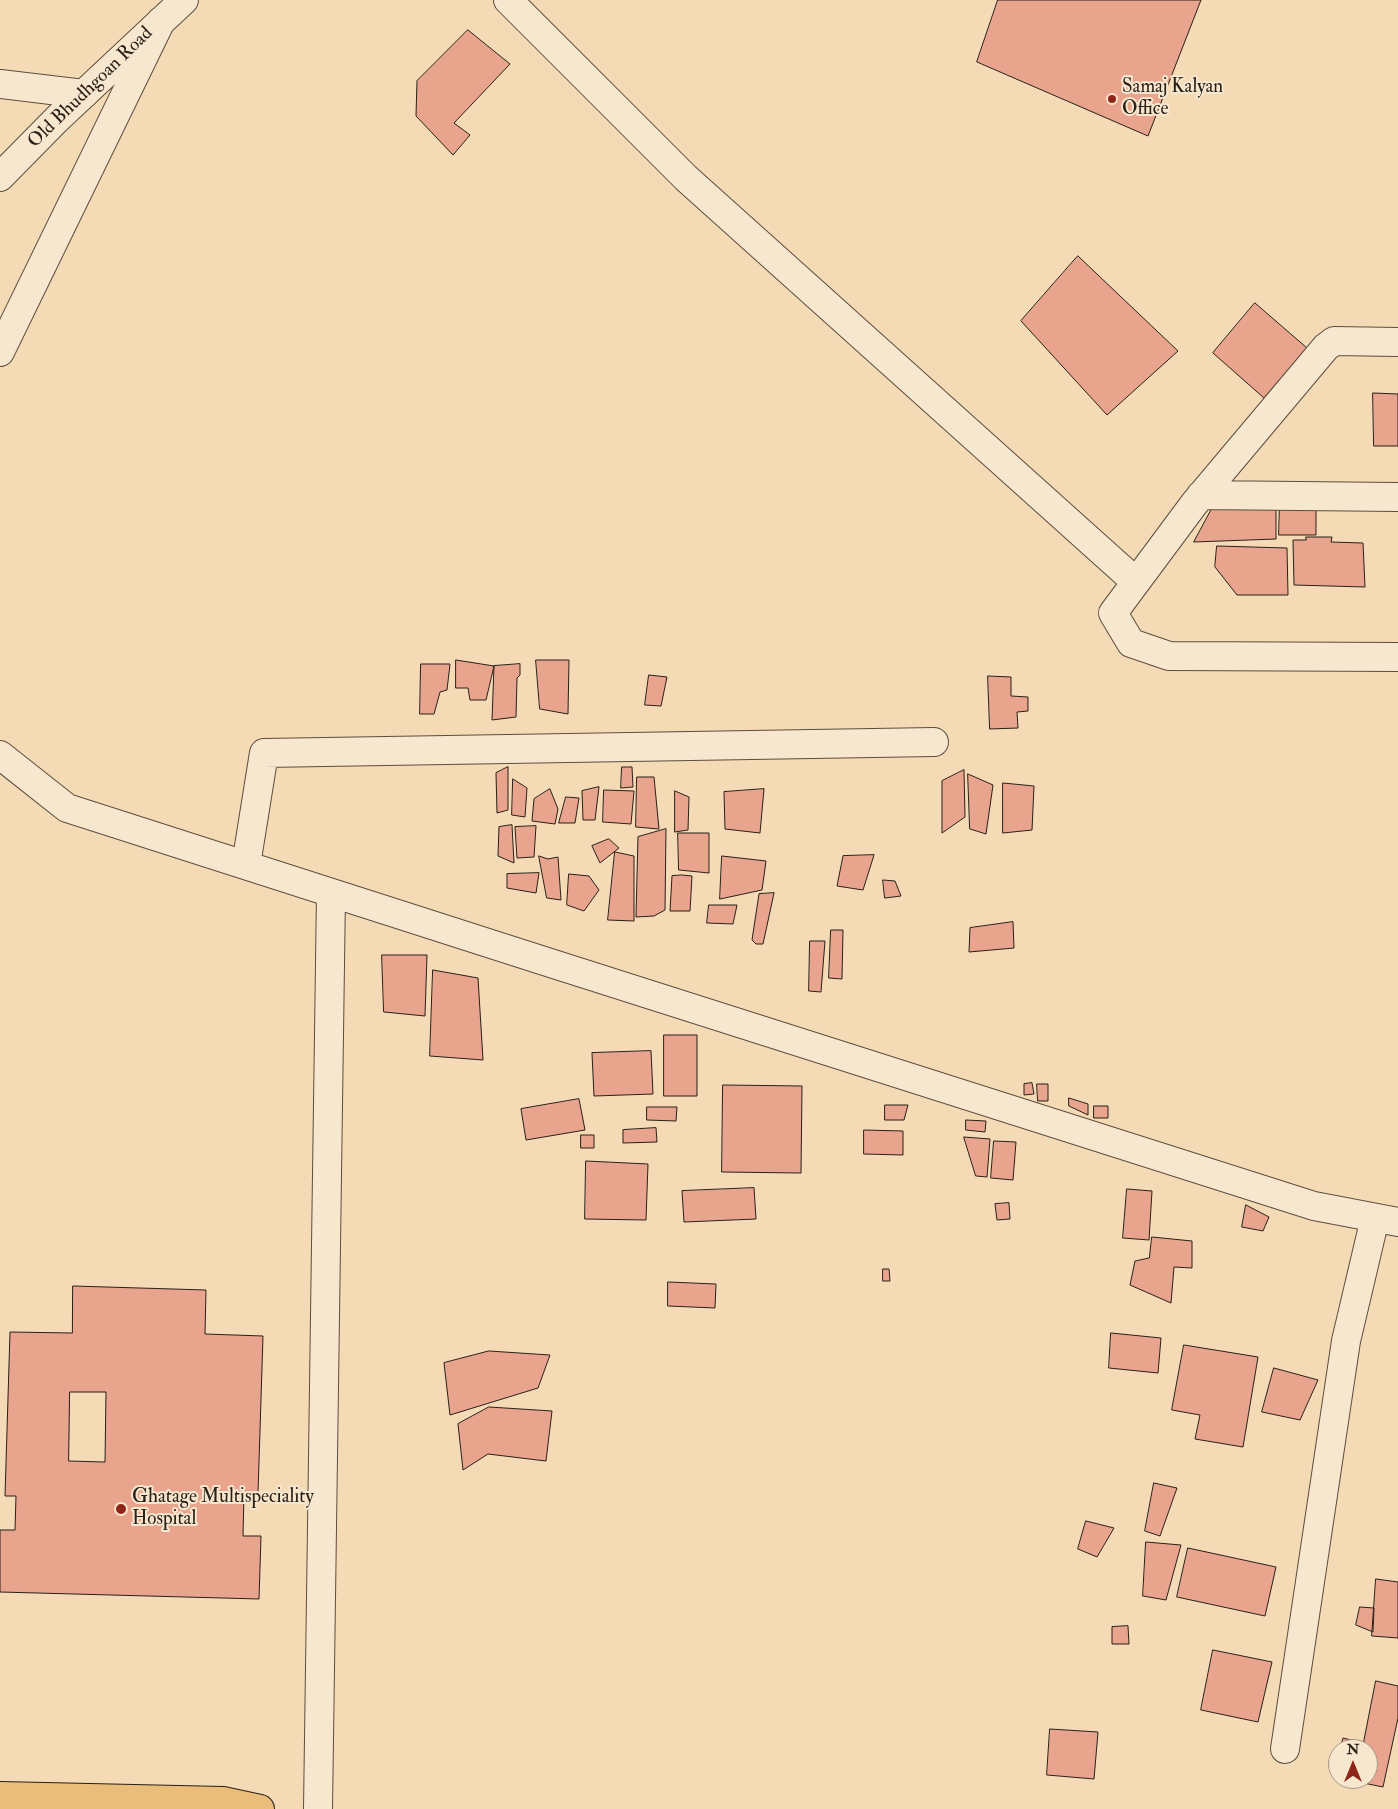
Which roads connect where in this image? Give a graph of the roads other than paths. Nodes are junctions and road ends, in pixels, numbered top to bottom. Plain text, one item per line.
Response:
1 (184, 0) edge
2 (508, 0) edge
3 (161, 21) junction
4 (0, 84) edge
5 (84, 94) junction
6 (0, 177) edge
7 (1398, 342) edge
8 (0, 352) edge
9 (1201, 495) junction
10 (1398, 496) edge
11 (1136, 582) junction
12 (1398, 657) edge
13 (934, 742) dead end
14 (0, 755) edge
15 (246, 866) junction
16 (331, 893) junction
17 (1386, 1220) edge
18 (1285, 1749) dead end
19 (0, 1796) edge
20 (260, 1809) edge
21 (318, 1809) edge

1 - 3 street, Old Bhudhgoan Road
2 - 11 street
3 - 5 street, Old Bhudhgoan Road
3 - 8 street
4 - 5 street
5 - 6 street, Old Bhudhgoan Road
7 - 9 street
9 - 10 street
9 - 11 street
11 - 12 street
13 - 15 street
14 - 15 street
15 - 16 street
16 - 17 street
16 - 21 street
17 - 18 street
19 - 20 main road

